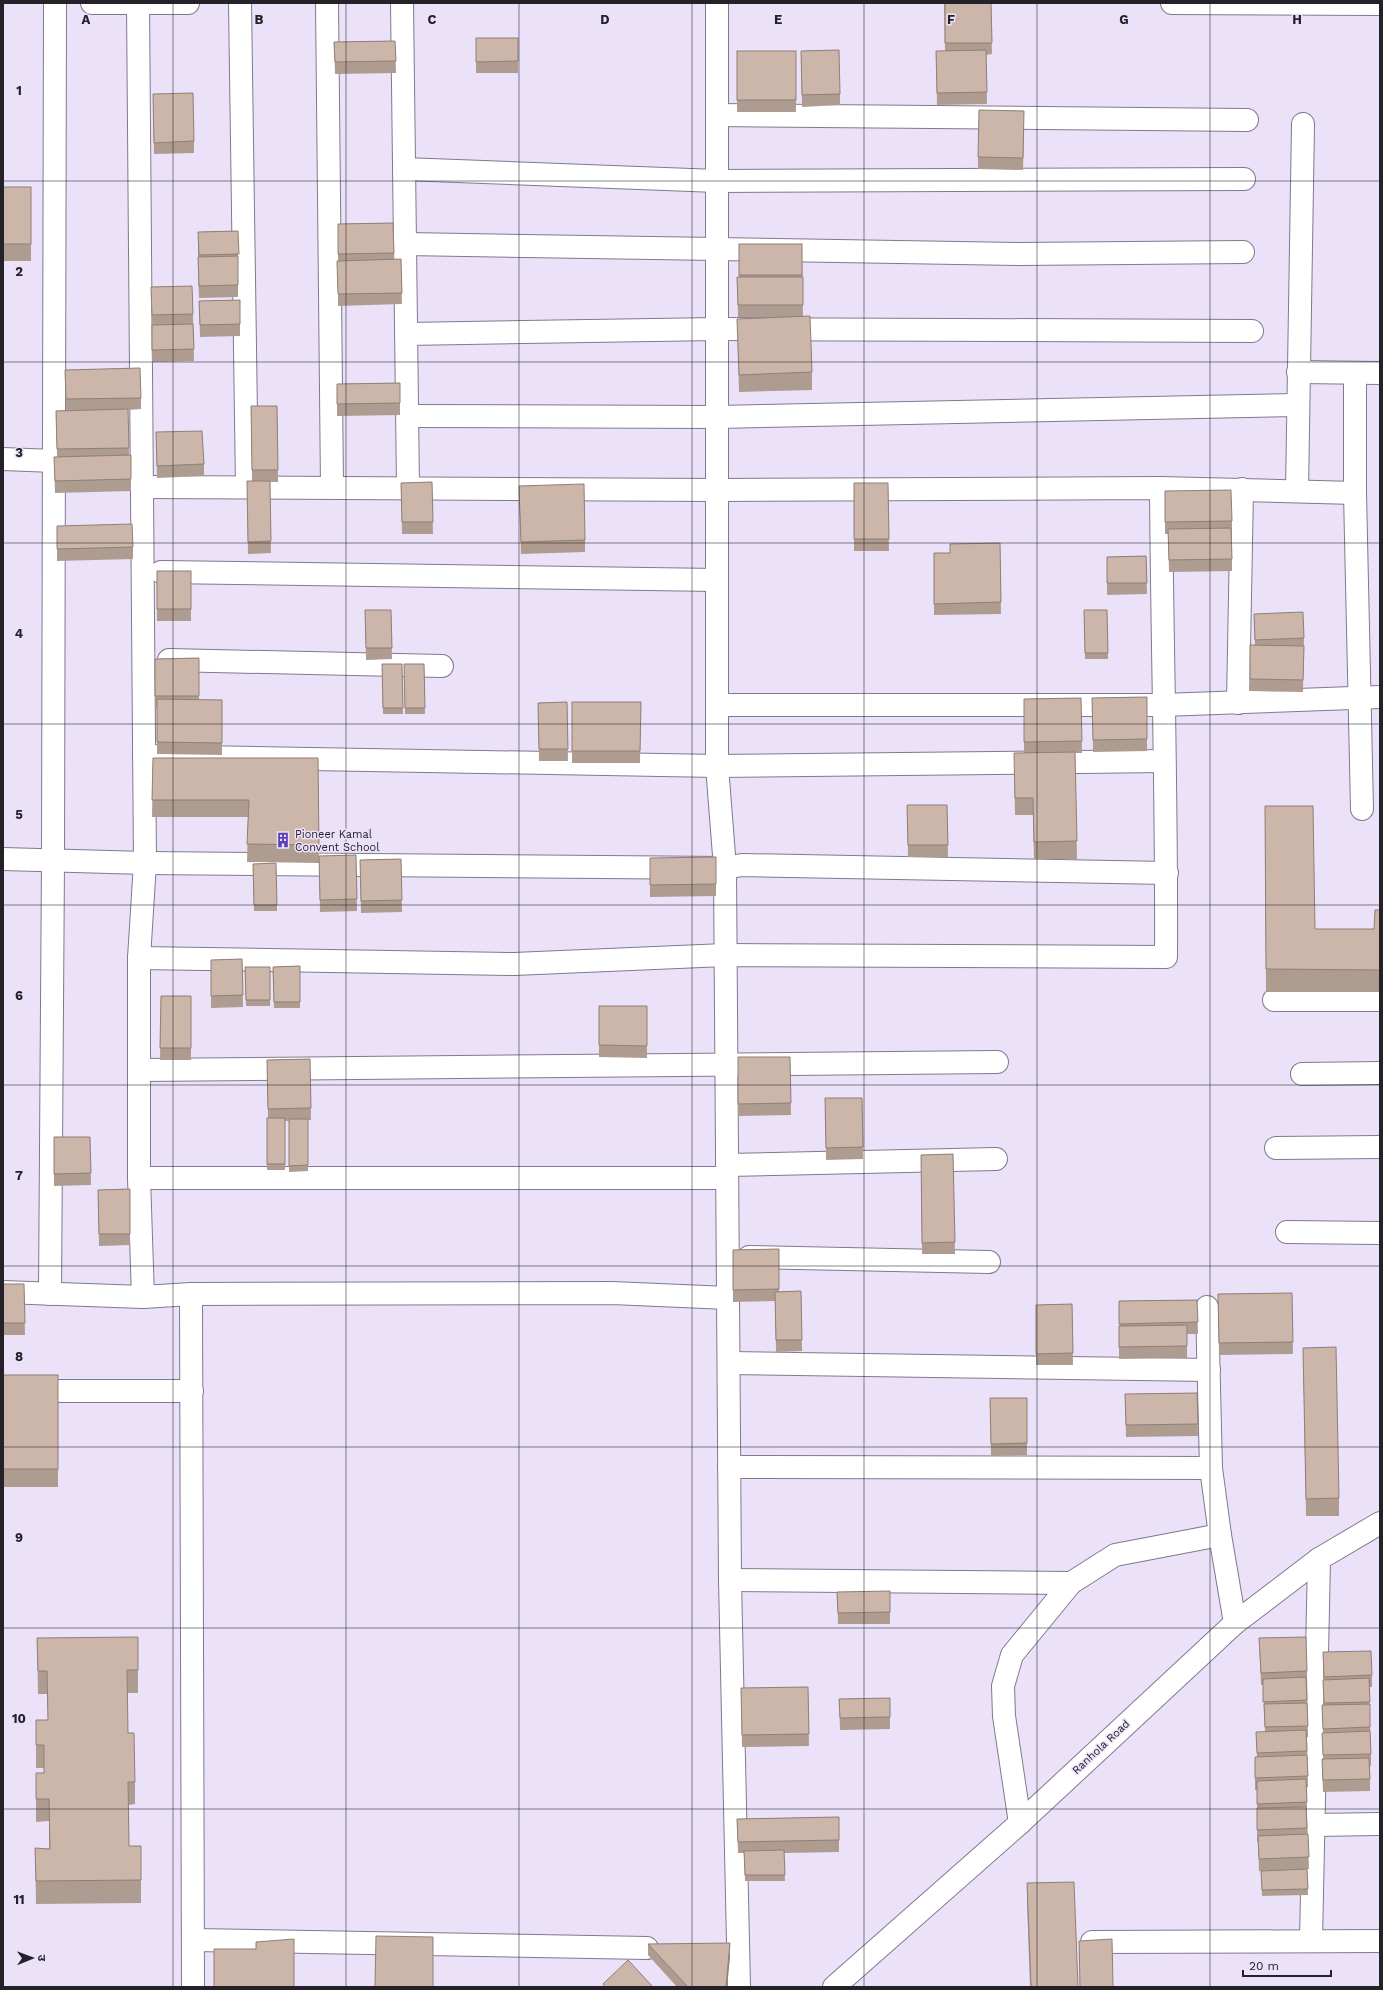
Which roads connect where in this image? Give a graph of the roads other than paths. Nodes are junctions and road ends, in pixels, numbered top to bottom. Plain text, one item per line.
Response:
1 (55, 3) edge
2 (92, 3) edge
3 (138, 3) edge
4 (188, 3) edge
5 (240, 3) edge
6 (327, 3) edge
7 (402, 3) edge
8 (717, 3) edge
9 (1172, 3) edge
10 (1380, 4) edge
11 (717, 115) junction
12 (1247, 120) dead end
13 (1303, 124) dead end
14 (404, 170) junction
15 (1244, 179) dead end
16 (717, 181) junction
17 (405, 244) junction
18 (717, 250) junction
19 (1243, 252) dead end
20 (717, 329) junction
21 (1252, 331) dead end
22 (406, 334) junction
23 (1298, 372) junction
24 (1380, 373) edge
25 (1355, 374) junction
26 (1298, 405) junction
27 (408, 416) junction
28 (718, 418) junction
29 (3, 459) edge
30 (54, 460) junction
31 (247, 486) junction
32 (142, 487) junction
33 (332, 487) junction
34 (408, 487) junction
35 (1161, 488) junction
36 (1242, 488) junction
37 (717, 490) junction
38 (1297, 491) junction
39 (1356, 493) junction
40 (143, 572) junction
41 (717, 580) junction
42 (144, 659) junction
43 (442, 666) dead end
44 (1370, 698) edge
45 (1238, 703) junction
46 (718, 705) junction
47 (1163, 705) junction
48 (144, 756) junction
49 (1164, 761) junction
50 (717, 766) junction
51 (1362, 809) dead end
52 (3, 859) edge
53 (53, 861) junction
54 (145, 863) junction
55 (725, 868) junction
56 (1167, 873) junction
57 (725, 955) junction
58 (139, 958) junction
59 (1274, 1000) dead end
60 (1380, 1000) edge
61 (997, 1062) dead end
62 (726, 1064) junction
63 (140, 1070) junction
64 (1380, 1073) edge
65 (1302, 1074) dead end
66 (1380, 1147) edge
67 (1276, 1148) dead end
68 (996, 1159) dead end
69 (727, 1171) junction
70 (139, 1178) junction
71 (1287, 1232) dead end
72 (1380, 1233) edge
73 (728, 1256) junction
74 (989, 1262) dead end
75 (3, 1292) edge
76 (50, 1294) junction
77 (191, 1294) junction
78 (143, 1297) junction
79 (728, 1298) junction
80 (1208, 1307) dead end
81 (729, 1363) junction
82 (1209, 1370) junction
83 (3, 1391) edge
84 (192, 1391) junction
85 (730, 1467) junction
86 (1211, 1468) junction
87 (1380, 1523) edge
88 (1220, 1535) junction
89 (1319, 1559) junction
90 (730, 1580) junction
91 (1071, 1583) junction
92 (1236, 1623) junction
93 (1020, 1824) junction
94 (1380, 1824) edge
95 (1313, 1825) junction
96 (193, 1940) junction
97 (1311, 1941) junction
98 (1380, 1941) edge
99 (1092, 1942) edge
100 (737, 1946) junction
101 (715, 1947) edge
102 (648, 1948) junction
103 (670, 1948) edge
104 (625, 1968) edge
105 (193, 1987) edge
106 (739, 1987) edge
107 (834, 1987) edge

1 - 30 street
2 - 3 street
3 - 4 street
3 - 32 street
5 - 31 street
6 - 33 street
7 - 14 street
8 - 11 street
9 - 10 street
11 - 12 street
11 - 16 street
13 - 23 street
14 - 16 street
14 - 17 street
15 - 16 street
16 - 18 street
17 - 18 street
17 - 22 street
18 - 19 street
18 - 20 street
20 - 21 street
20 - 22 street
20 - 28 street
22 - 27 street
23 - 25 street
23 - 26 street
24 - 25 street
25 - 39 street
26 - 28 street
26 - 38 street
27 - 28 street
27 - 34 street
28 - 37 street
29 - 30 street
30 - 53 street
31 - 32 street
31 - 33 street
32 - 40 street
33 - 34 street
34 - 37 street
35 - 36 street
35 - 37 street
35 - 47 street
36 - 38 street
36 - 45 street
37 - 41 street
38 - 39 street
39 - 44 street
40 - 41 street
40 - 42 street
41 - 46 street
42 - 43 street
42 - 48 street
44 - 45 street
44 - 51 street
45 - 47 street
46 - 47 street
46 - 50 street
47 - 49 street
48 - 50 street
48 - 54 street
49 - 50 street
49 - 56 street
50 - 55 street
52 - 53 street
53 - 54 street
53 - 76 street
54 - 55 street
54 - 58 street
55 - 56 street
55 - 57 street
56 - 57 street
57 - 58 street
57 - 62 street
58 - 63 street
59 - 60 street
61 - 62 street
62 - 63 street
62 - 69 street
63 - 70 street
64 - 65 street
66 - 67 street
68 - 69 street
69 - 70 street
69 - 73 street
70 - 78 street
71 - 72 street
73 - 74 street
73 - 79 street
75 - 76 street
76 - 78 street
77 - 78 street
77 - 79 street
77 - 84 street
79 - 81 street
80 - 82 street
81 - 82 street
81 - 85 street
82 - 86 street
83 - 84 street
84 - 96 street
85 - 86 street
85 - 90 street
86 - 88 street
87 - 89 street, Ranhola Road
88 - 91 street
88 - 92 street
89 - 92 street, Ranhola Road
89 - 95 street
90 - 91 street
90 - 100 street
91 - 93 street
92 - 93 street, Ranhola Road
93 - 107 street, Ranhola Road
94 - 95 street
95 - 97 street
96 - 102 street
96 - 105 street
97 - 98 street
97 - 99 street
100 - 101 street
100 - 106 street
102 - 103 street
102 - 104 street

